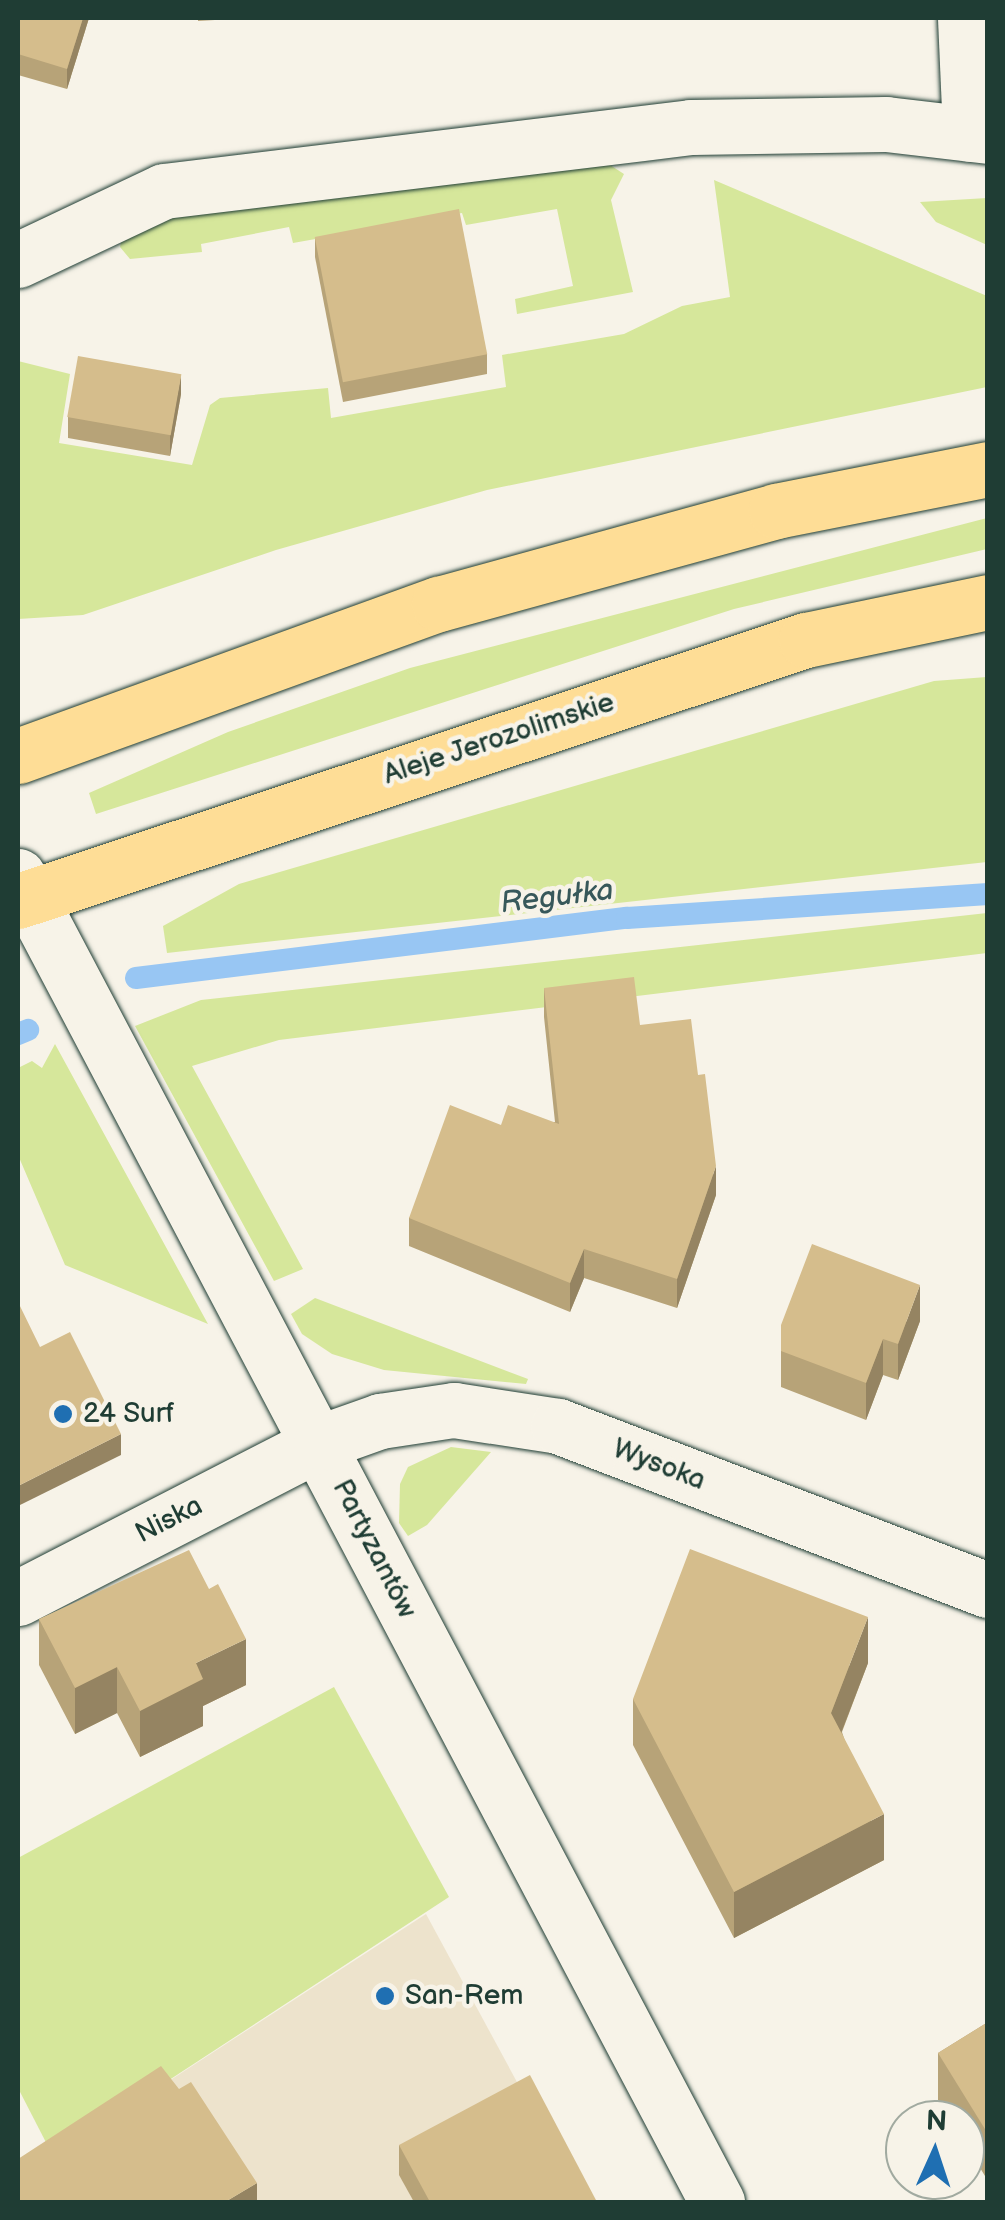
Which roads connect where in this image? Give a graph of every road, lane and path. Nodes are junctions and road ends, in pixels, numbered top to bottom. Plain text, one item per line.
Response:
1 (965, 18) edge
2 (978, 135) edge
3 (18, 260) edge
4 (988, 468) edge
5 (988, 602) edge
6 (18, 756) edge
7 (21, 891) edge
8 (321, 1442) junction
9 (988, 1590) edge
10 (18, 1598) edge
11 (717, 2202) edge

1 - 2 street
2 - 3 street
4 - 6 main road
5 - 7 main road, Aleje Jerozolimskie
7 - 8 street, Partyzantów
8 - 9 street, Wysoka
8 - 10 street, Niska
8 - 11 street, Partyzantów

